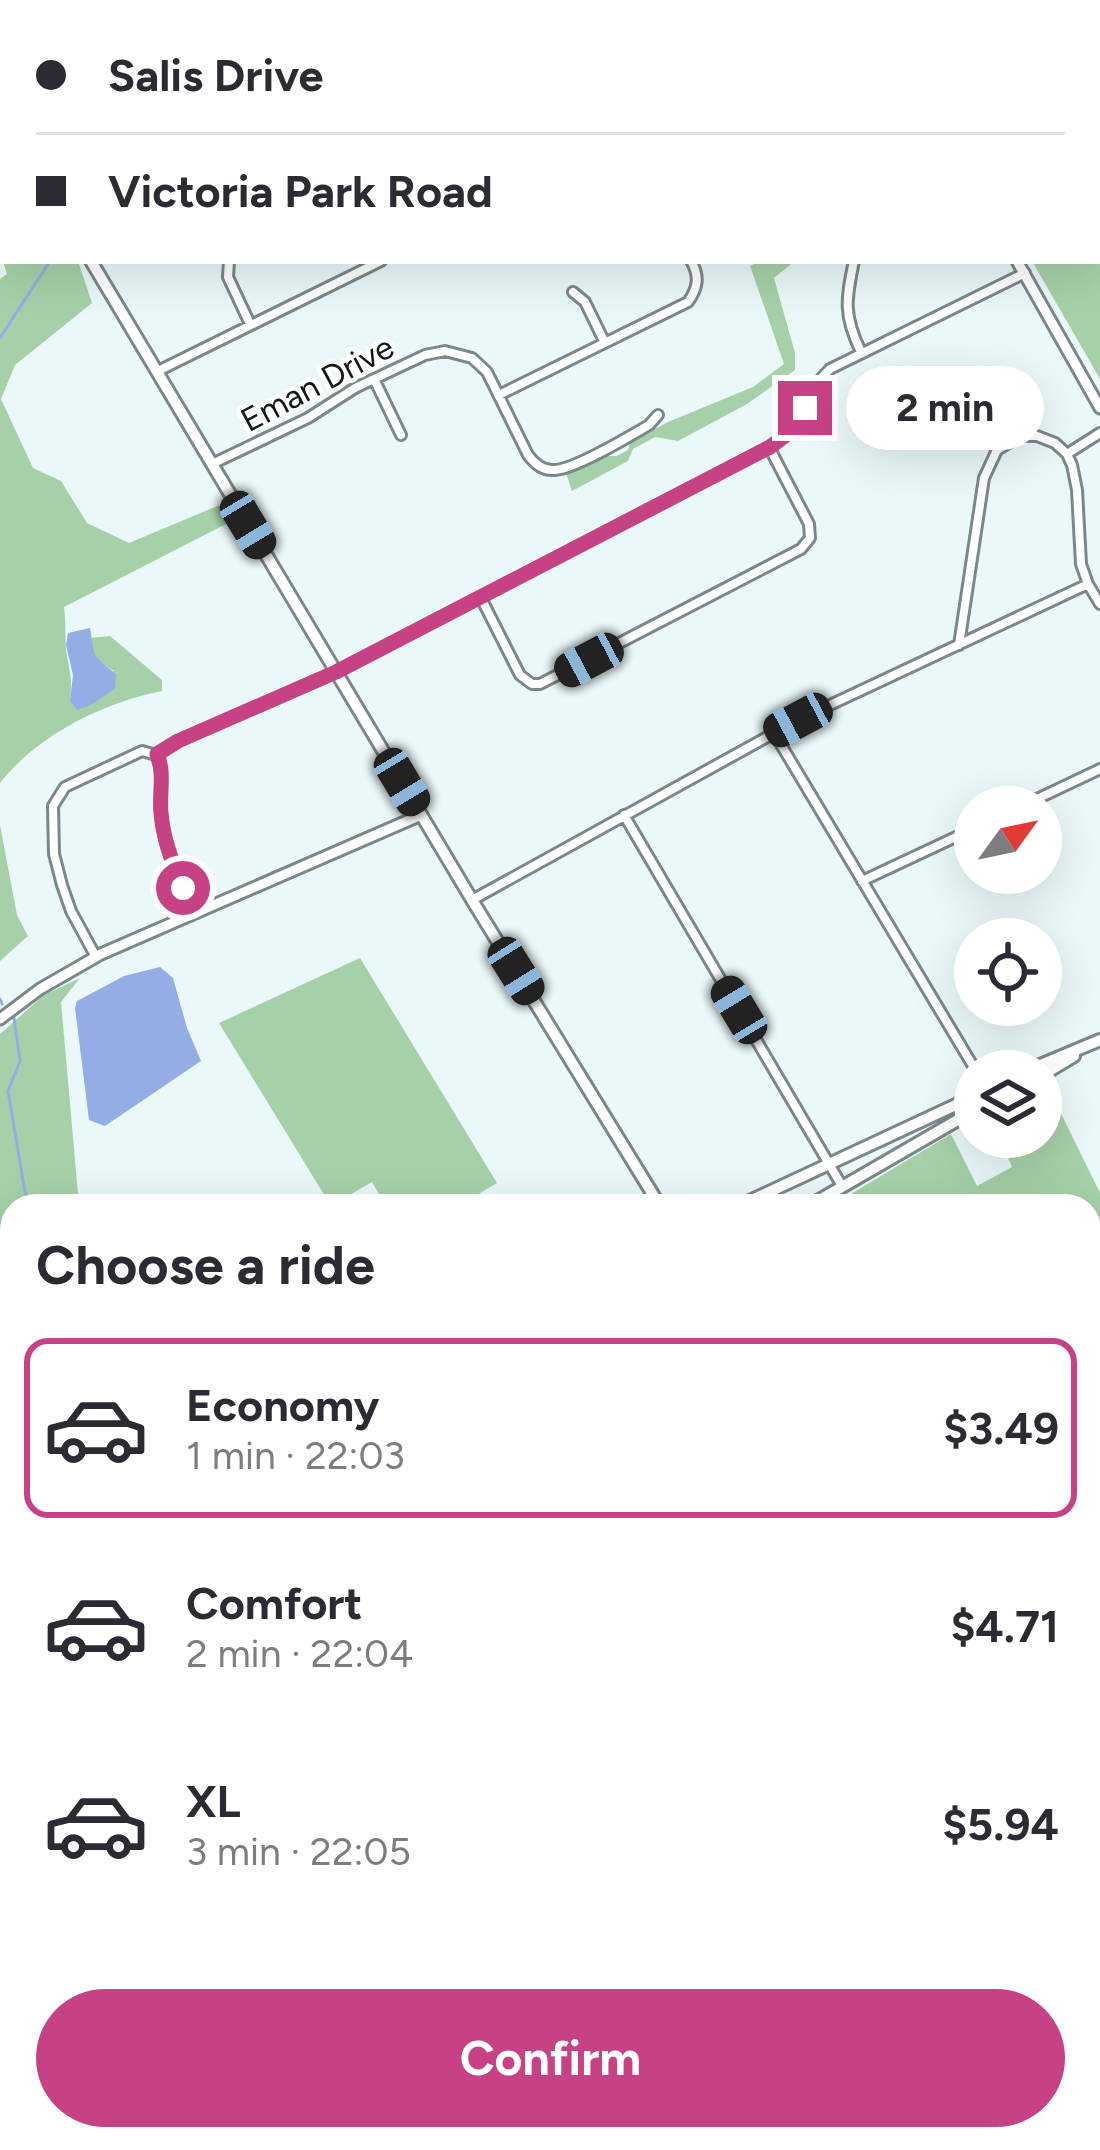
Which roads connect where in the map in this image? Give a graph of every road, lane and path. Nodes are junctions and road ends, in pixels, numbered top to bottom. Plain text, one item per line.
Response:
1 (93, 264) edge
2 (229, 264) edge
3 (375, 264) edge
4 (692, 264) edge
5 (854, 264) edge
6 (1020, 264) edge
7 (1024, 273) junction
8 (573, 292) dead end
9 (250, 324) junction
10 (605, 343) junction
11 (860, 352) junction
12 (158, 371) junction
13 (374, 379) junction
14 (499, 394) junction
15 (1100, 408) edge
16 (658, 415) dead end
17 (1100, 433) edge
18 (401, 435) dead end
19 (770, 447) junction
20 (1067, 454) junction
21 (212, 464) junction
22 (1088, 584) junction
23 (481, 598) junction
24 (1100, 604) edge
25 (958, 645) junction
26 (336, 672) junction
27 (774, 733) junction
28 (157, 754) junction
29 (1100, 769) edge
30 (1062, 787) edge
31 (422, 815) junction
32 (624, 815) junction
33 (954, 838) edge
34 (862, 881) junction
35 (472, 900) junction
36 (197, 914) junction
37 (96, 957) junction
38 (0, 1018) edge
39 (1096, 1042) edge
40 (963, 1050) edge
41 (1062, 1056) edge
42 (1062, 1063) edge
43 (954, 1114) edge
44 (954, 1115) edge
45 (831, 1166) junction
46 (843, 1188) junction
47 (653, 1194) edge
48 (767, 1194) edge
49 (832, 1194) edge

1 - 12 main road
2 - 9 street
3 - 9 street
4 - 10 street
5 - 11 street
6 - 7 street
7 - 11 street
7 - 15 street
8 - 10 street
9 - 12 street
10 - 14 street
11 - 19 street
12 - 21 main road
13 - 14 street, Eman Drive
13 - 18 street
13 - 21 street, Eman Drive
14 - 16 street
17 - 20 street
19 - 23 street
19 - 23 street
20 - 22 street
20 - 25 street
21 - 26 main road
22 - 24 street
22 - 25 street
23 - 26 street
25 - 27 street
26 - 28 street
26 - 31 main road
27 - 32 street
27 - 34 street
28 - 36 street
28 - 37 street
29 - 30 street
31 - 35 main road
31 - 36 street
32 - 35 street
32 - 45 street
33 - 34 street
34 - 40 street
35 - 47 main road
36 - 37 street
37 - 38 street
39 - 41 main road
39 - 42 main road
43 - 45 main road
44 - 46 main road
45 - 46 street
45 - 48 main road
46 - 49 main road

